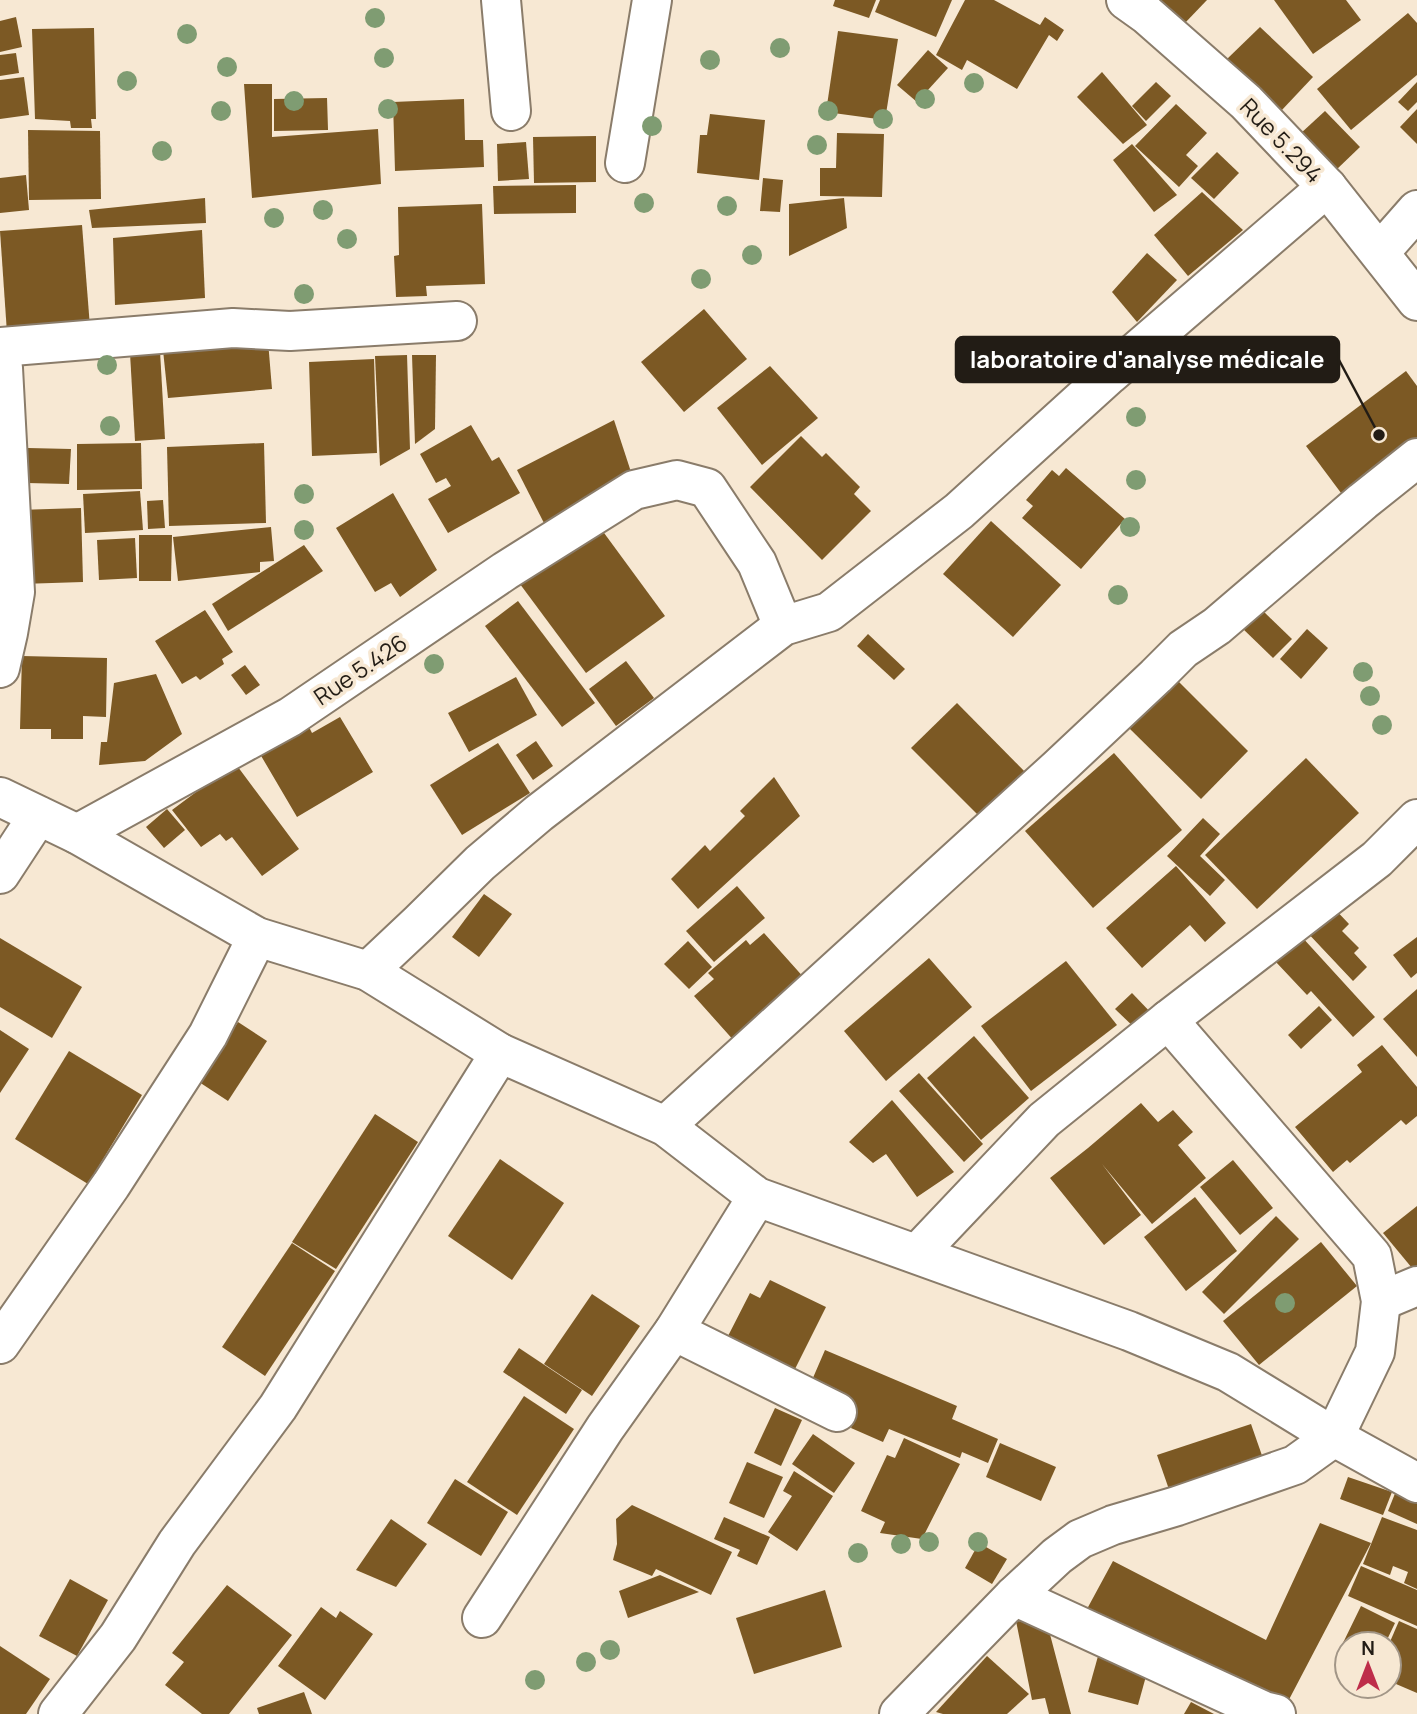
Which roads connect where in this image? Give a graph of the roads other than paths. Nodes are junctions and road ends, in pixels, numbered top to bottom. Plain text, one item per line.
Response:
1 (502, 0) edge
2 (652, 0) edge
3 (1126, 0) edge
4 (511, 111) dead end
5 (625, 163) dead end
6 (1326, 187) junction
7 (1417, 209) edge
8 (1380, 252) junction
9 (1417, 301) edge
10 (457, 321) dead end
11 (0, 347) edge
12 (0, 359) edge
13 (1417, 458) edge
14 (783, 626) junction
15 (0, 668) edge
16 (0, 797) edge
17 (38, 816) junction
18 (1417, 819) edge
19 (77, 834) junction
20 (0, 874) edge
21 (257, 937) junction
22 (368, 971) junction
23 (1168, 1020) junction
24 (500, 1053) junction
25 (665, 1126) junction
26 (757, 1197) junction
27 (917, 1254) junction
28 (1417, 1286) edge
29 (1381, 1301) junction
30 (674, 1331) junction
31 (0, 1344) edge
32 (837, 1412) dead end
33 (1334, 1437) junction
34 (1417, 1483) edge
35 (1014, 1596) junction
36 (482, 1618) dead end
37 (58, 1714) edge
38 (899, 1714) edge
39 (1276, 1714) edge

1 - 4 street
2 - 5 street
3 - 6 street, Rue 5.294
6 - 8 street, Rue 5.294
6 - 14 street
7 - 8 street
8 - 9 street, Rue 5.294
10 - 11 street
12 - 15 street
13 - 25 street
14 - 19 street, Rue 5.426
14 - 22 street
16 - 17 street
17 - 19 street
17 - 20 street
18 - 23 street
19 - 21 street
21 - 22 street
21 - 31 street
22 - 24 street
23 - 27 street
23 - 29 street
24 - 25 street
24 - 37 street
25 - 26 street
26 - 27 street
26 - 30 street
27 - 33 street
28 - 29 street
29 - 33 street
30 - 32 street
30 - 36 street
33 - 34 street
33 - 35 street
35 - 38 street
35 - 39 street

